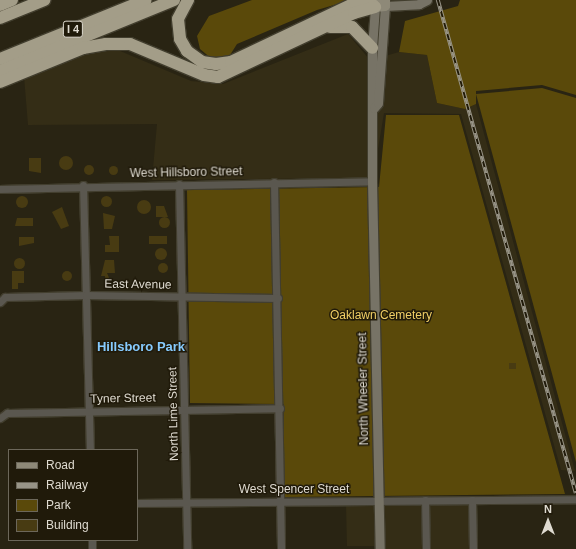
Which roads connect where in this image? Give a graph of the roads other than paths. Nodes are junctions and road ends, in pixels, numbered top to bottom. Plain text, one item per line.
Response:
1 (12, 0) edge
2 (44, 0) edge
3 (146, 0) edge
4 (174, 0) edge
5 (188, 0) edge
6 (427, 0) edge
7 (356, 2) edge
8 (380, 3) edge
9 (0, 5) edge
10 (0, 18) edge
11 (319, 30) junction
12 (372, 48) junction
13 (0, 59) edge
14 (0, 71) edge
15 (0, 82) edge
16 (374, 108) junction
17 (372, 181) junction
18 (274, 182) junction
19 (179, 184) junction
20 (83, 186) junction
21 (0, 189) edge
22 (86, 295) junction
23 (182, 296) junction
24 (278, 298) junction
25 (0, 302) edge
26 (280, 408) junction
27 (185, 409) junction
28 (89, 410) junction
29 (0, 418) edge
30 (90, 449) edge
31 (576, 499) edge
32 (425, 500) junction
33 (472, 500) junction
34 (280, 501) junction
35 (380, 501) junction
36 (186, 502) junction
37 (138, 503) edge
38 (187, 549) edge
39 (281, 549) edge
40 (380, 549) edge
41 (426, 549) edge
42 (474, 549) edge

1 - 9 highway
2 - 10 highway
3 - 13 highway, I 4
4 - 14 highway
5 - 7 highway
6 - 8 main road
7 - 8 highway
8 - 11 highway
8 - 12 main road, North Wheeler Street
8 - 16 main road, North Wheeler Street
11 - 12 highway
11 - 15 highway
12 - 16 main road, North Wheeler Street
16 - 17 main road, North Wheeler Street
17 - 18 street, West Hillsboro Street
17 - 35 main road, North Wheeler Street
18 - 19 street, West Hillsboro Street
18 - 24 street
19 - 20 street, West Hillsboro Street
19 - 23 street, North Lime Street
20 - 21 street, West Hillsboro Street
20 - 22 street
22 - 23 street, East Avenue
22 - 25 street, East Avenue
22 - 28 street
23 - 24 street, East Avenue
23 - 27 street, North Lime Street
24 - 26 street
26 - 27 street, Tyner Street
26 - 34 street
27 - 28 street, Tyner Street
27 - 36 street, North Lime Street
28 - 29 street, Tyner Street
28 - 30 street
31 - 33 street, West Spencer Street
32 - 33 street, West Spencer Street
32 - 35 street, West Spencer Street
32 - 41 street
33 - 42 street
34 - 35 street, West Spencer Street
34 - 36 street, West Spencer Street
34 - 39 street
35 - 40 main road, North Wheeler Street
36 - 37 street, West Spencer Street
36 - 38 street, North Lime Street

